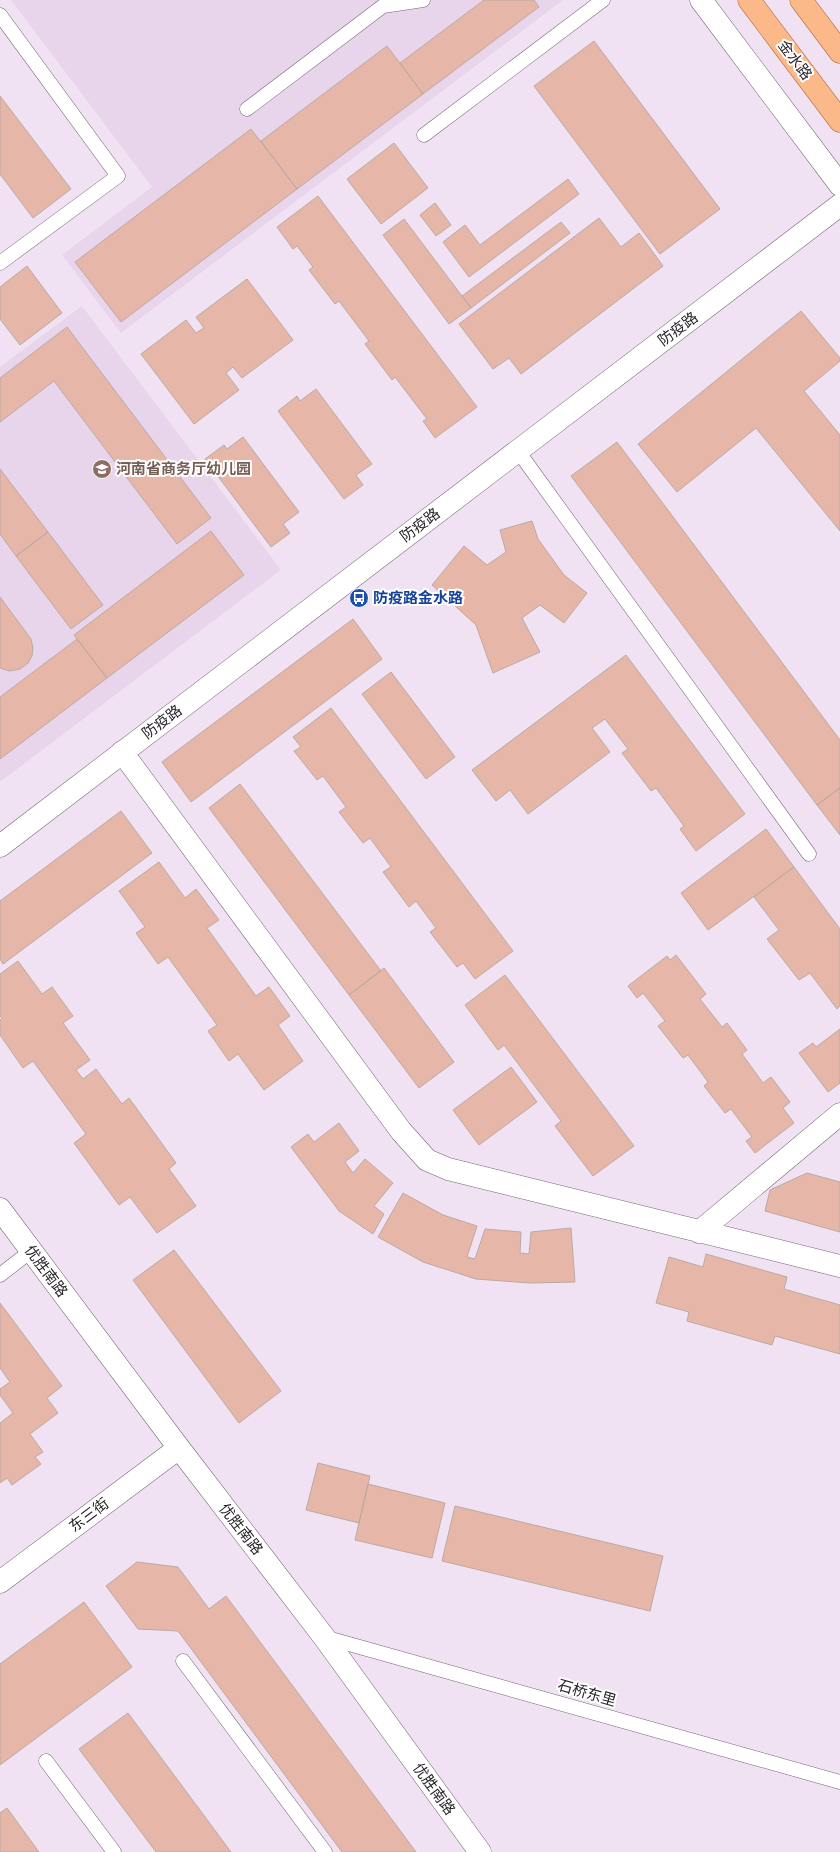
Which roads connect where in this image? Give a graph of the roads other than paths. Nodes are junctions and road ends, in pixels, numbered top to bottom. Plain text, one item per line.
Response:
1 (423, 0) edge
2 (603, 0) edge
3 (701, 0) edge
4 (749, 0) edge
5 (801, 0) edge
6 (0, 15) edge
7 (840, 52) edge
8 (247, 109) dead end
9 (840, 121) edge
10 (424, 135) dead end
11 (840, 185) edge
12 (840, 205) edge
13 (0, 264) edge
14 (518, 451) junction
15 (122, 752) junction
16 (0, 846) edge
17 (809, 854) dead end
18 (840, 1114) edge
19 (0, 1209) edge
20 (699, 1232) junction
21 (31, 1251) junction
22 (840, 1266) edge
23 (0, 1275) edge
24 (179, 1448) junction
25 (0, 1582) edge
26 (324, 1637) junction
27 (183, 1661) dead end
28 (46, 1761) dead end
29 (840, 1782) edge
30 (114, 1852) edge
31 (325, 1852) edge
32 (480, 1852) edge

1 - 8 lane
2 - 10 lane
3 - 11 street
4 - 9 main road, 金水路
5 - 7 main road
6 - 13 lane
12 - 14 street, 防疫路
14 - 15 street, 防疫路
14 - 17 lane
15 - 16 street, 防疫路
15 - 20 street
18 - 20 street
19 - 21 street, 优胜南路
20 - 22 street
21 - 23 lane
21 - 24 street, 优胜南路
24 - 25 street, 东三街
24 - 26 street, 优胜南路
26 - 29 lane, 石桥东里
26 - 32 street, 优胜南路
27 - 31 lane
28 - 30 lane

